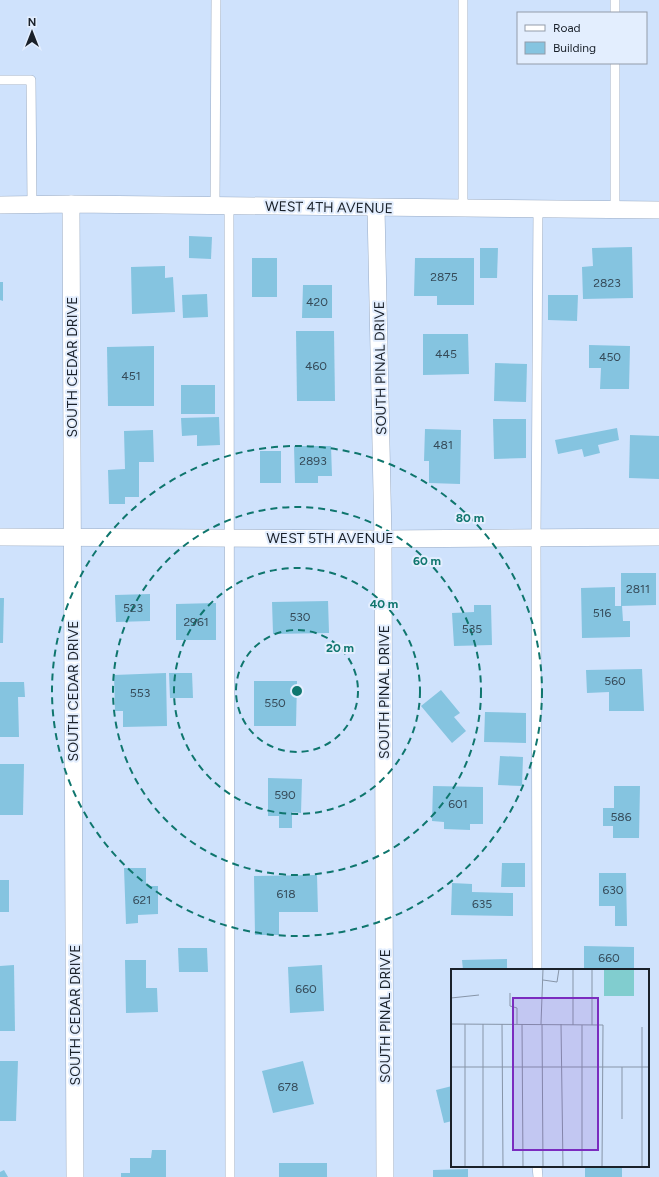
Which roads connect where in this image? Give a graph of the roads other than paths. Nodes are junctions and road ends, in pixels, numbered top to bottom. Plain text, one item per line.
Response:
1 (216, 0) edge
2 (463, 0) edge
3 (615, 0) edge
4 (615, 12) edge
5 (615, 64) edge
6 (0, 80) edge
7 (32, 204) junction
8 (71, 204) junction
9 (0, 205) edge
10 (222, 206) junction
11 (376, 208) junction
12 (463, 208) junction
13 (538, 209) junction
14 (615, 210) junction
15 (659, 210) edge
16 (0, 537) edge
17 (73, 537) junction
18 (659, 537) edge
19 (230, 538) junction
20 (536, 538) junction
21 (383, 539) junction
22 (537, 969) edge
23 (75, 1177) edge
24 (230, 1177) edge
25 (385, 1177) edge

1 - 10 lane
2 - 12 lane
3 - 4 lane
5 - 14 lane
6 - 7 lane
7 - 8 street, WEST 4TH AVENUE
7 - 9 street, WEST 4TH AVENUE
8 - 10 street, WEST 4TH AVENUE
8 - 17 street, SOUTH CEDAR DRIVE
10 - 11 street, WEST 4TH AVENUE
10 - 19 lane
11 - 12 street, WEST 4TH AVENUE
11 - 21 street, SOUTH PINAL DRIVE
12 - 13 street, WEST 4TH AVENUE
13 - 14 street, WEST 4TH AVENUE
13 - 20 lane
14 - 15 street, WEST 4TH AVENUE
16 - 17 street, WEST 5TH AVENUE
17 - 19 street, WEST 5TH AVENUE
17 - 23 street, SOUTH CEDAR DRIVE
18 - 20 street, WEST 5TH AVENUE
19 - 21 street, WEST 5TH AVENUE
19 - 24 lane
20 - 21 street, WEST 5TH AVENUE
20 - 22 lane
21 - 25 street, SOUTH PINAL DRIVE

